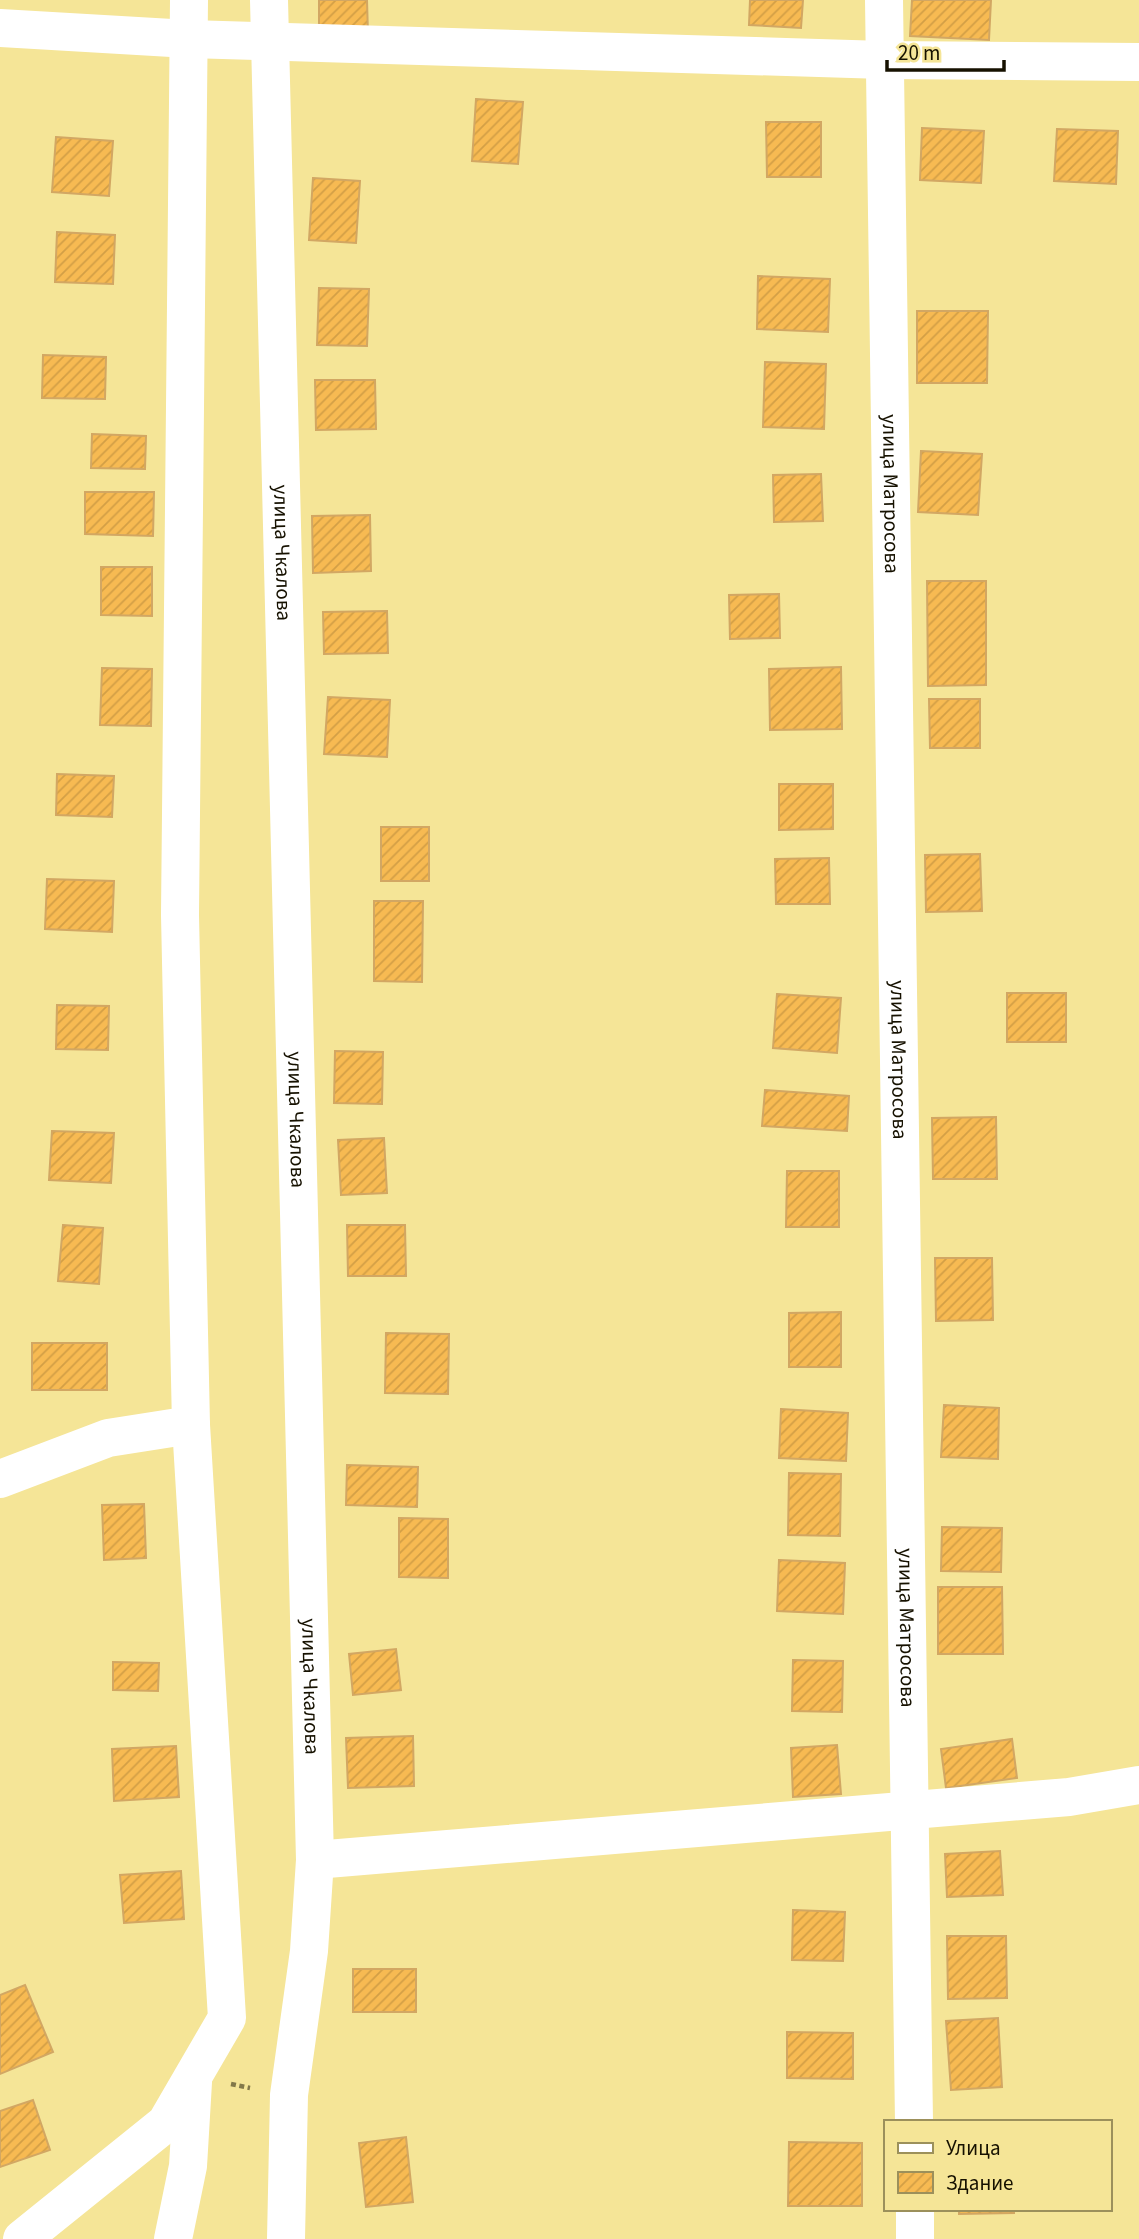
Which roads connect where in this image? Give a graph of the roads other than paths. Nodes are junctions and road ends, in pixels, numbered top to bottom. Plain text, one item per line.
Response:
1 (189, 0) edge
2 (269, 0) edge
3 (884, 0) edge
4 (0, 28) edge
5 (189, 39) junction
6 (269, 40) junction
7 (884, 60) junction
8 (1139, 62) edge
9 (191, 1425) junction
10 (0, 1479) edge
11 (1139, 1785) edge
12 (911, 1809) junction
13 (314, 1860) junction
14 (193, 2076) junction
15 (914, 2120) edge
16 (915, 2211) edge
17 (0, 2230) edge
18 (4, 2239) edge
19 (22, 2239) edge
20 (173, 2239) edge
21 (286, 2239) edge
22 (915, 2239) edge

1 - 5 street
2 - 6 street, улица Чкалова
3 - 7 street, улица Матросова
4 - 5 street
5 - 6 street
5 - 9 street
6 - 7 street
6 - 13 street, улица Чкалова
7 - 8 street
7 - 12 street, улица Матросова
9 - 10 street
9 - 14 street
11 - 12 street
12 - 13 street
12 - 15 street, улица Матросова
13 - 21 street, улица Чкалова
14 - 19 street
14 - 20 street
16 - 22 street
17 - 18 street

